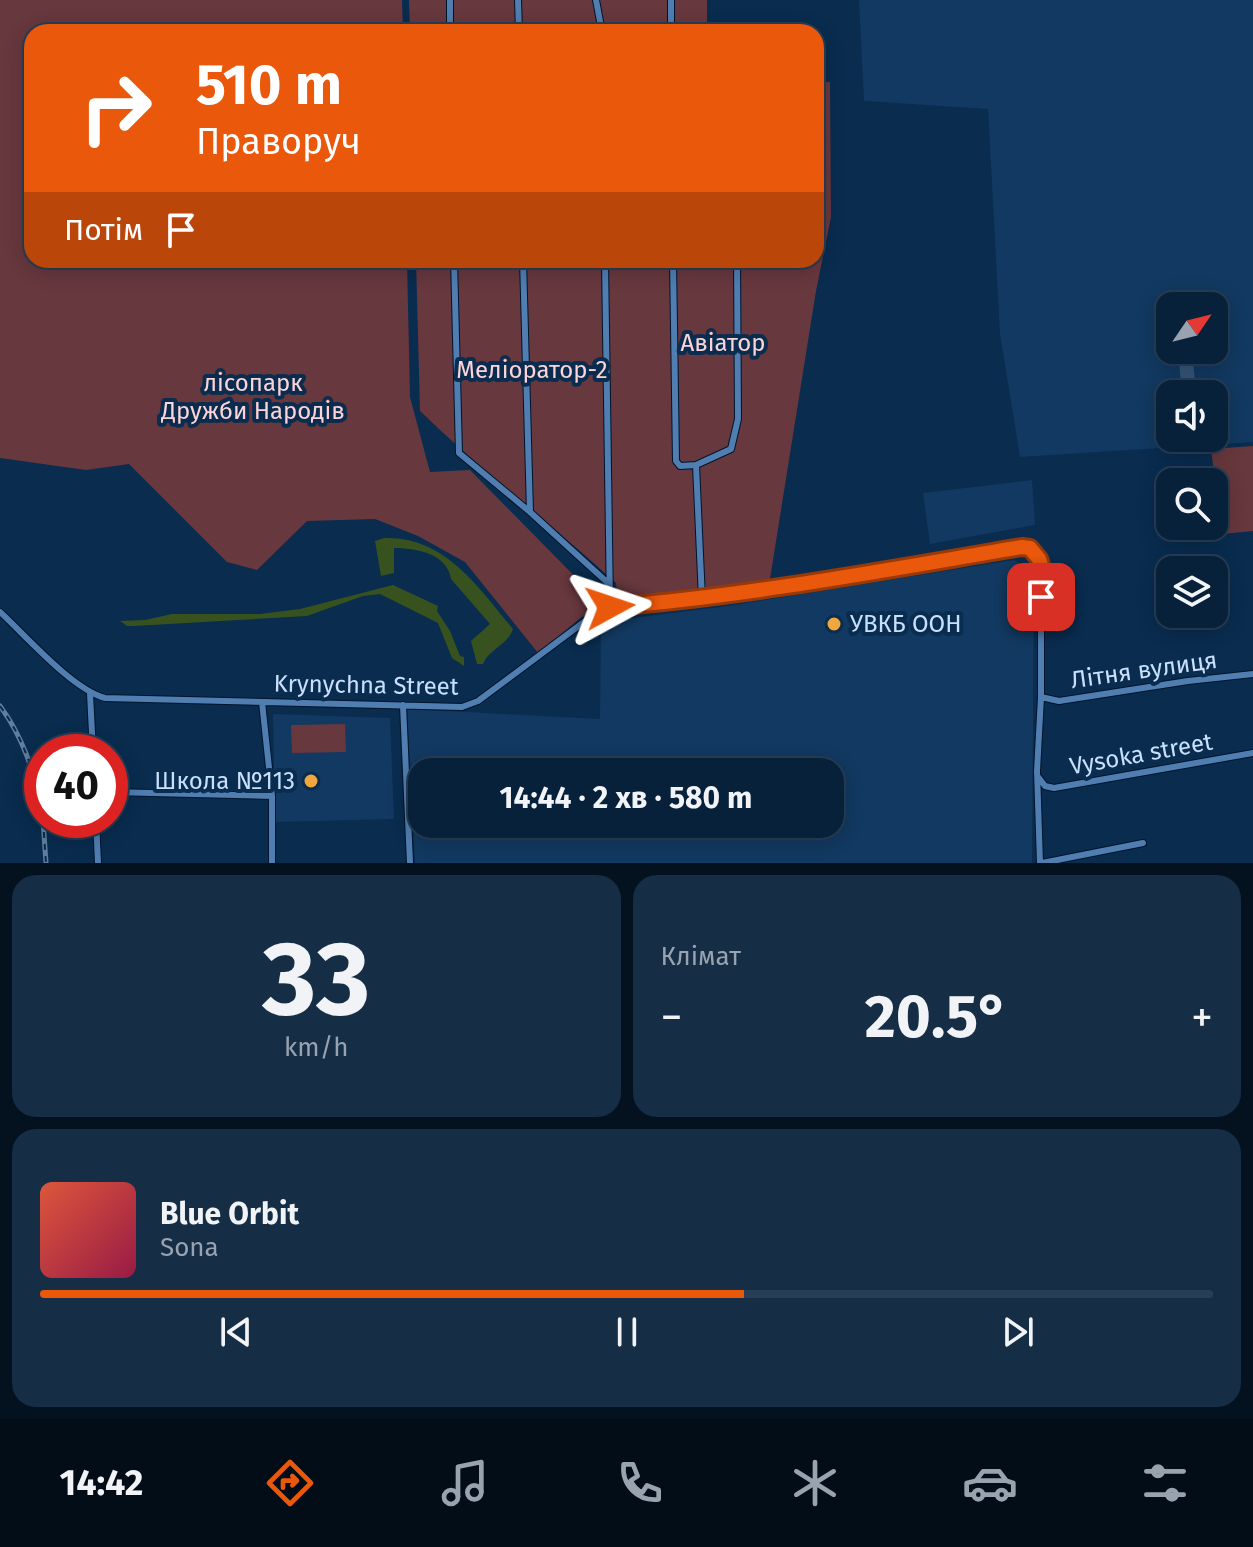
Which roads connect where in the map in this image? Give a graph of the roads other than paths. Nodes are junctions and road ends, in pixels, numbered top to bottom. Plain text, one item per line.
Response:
1 (450, 0) edge
2 (518, 0) edge
3 (596, 0) edge
4 (671, 0) edge
5 (450, 24) edge
6 (519, 24) edge
7 (600, 24) edge
8 (671, 24) edge
9 (454, 268) edge
10 (523, 268) edge
11 (605, 268) edge
12 (673, 268) edge
13 (737, 268) edge
14 (696, 465) junction
15 (530, 512) junction
16 (609, 584) junction
17 (702, 599) junction
18 (610, 607) junction
19 (0, 612) edge
20 (1253, 674) edge
21 (90, 694) junction
22 (1041, 697) junction
23 (262, 702) junction
24 (403, 705) junction
25 (92, 734) edge
26 (1253, 753) edge
27 (1039, 778) junction
28 (128, 792) edge
29 (272, 796) junction
30 (97, 838) edge
31 (1143, 843) dead end
32 (98, 863) edge
33 (272, 863) edge
34 (410, 863) edge
35 (1041, 863) edge

1 - 5 street
2 - 6 street
3 - 7 street
4 - 8 street
9 - 15 street
10 - 15 street
11 - 16 street
12 - 14 street
13 - 14 street
14 - 17 street
15 - 16 street
16 - 18 street
17 - 18 street, Krynychna Street
17 - 22 street, Krynychna Street
18 - 24 street, Krynychna Street
19 - 21 street
20 - 22 street, Літня вулиця
21 - 23 street, Krynychna Street
21 - 25 street
22 - 27 street
23 - 24 street, Krynychna Street
23 - 29 street
24 - 34 street
26 - 27 street, Vysoka street
27 - 35 street
28 - 29 street
29 - 33 street
30 - 32 street
31 - 35 street

